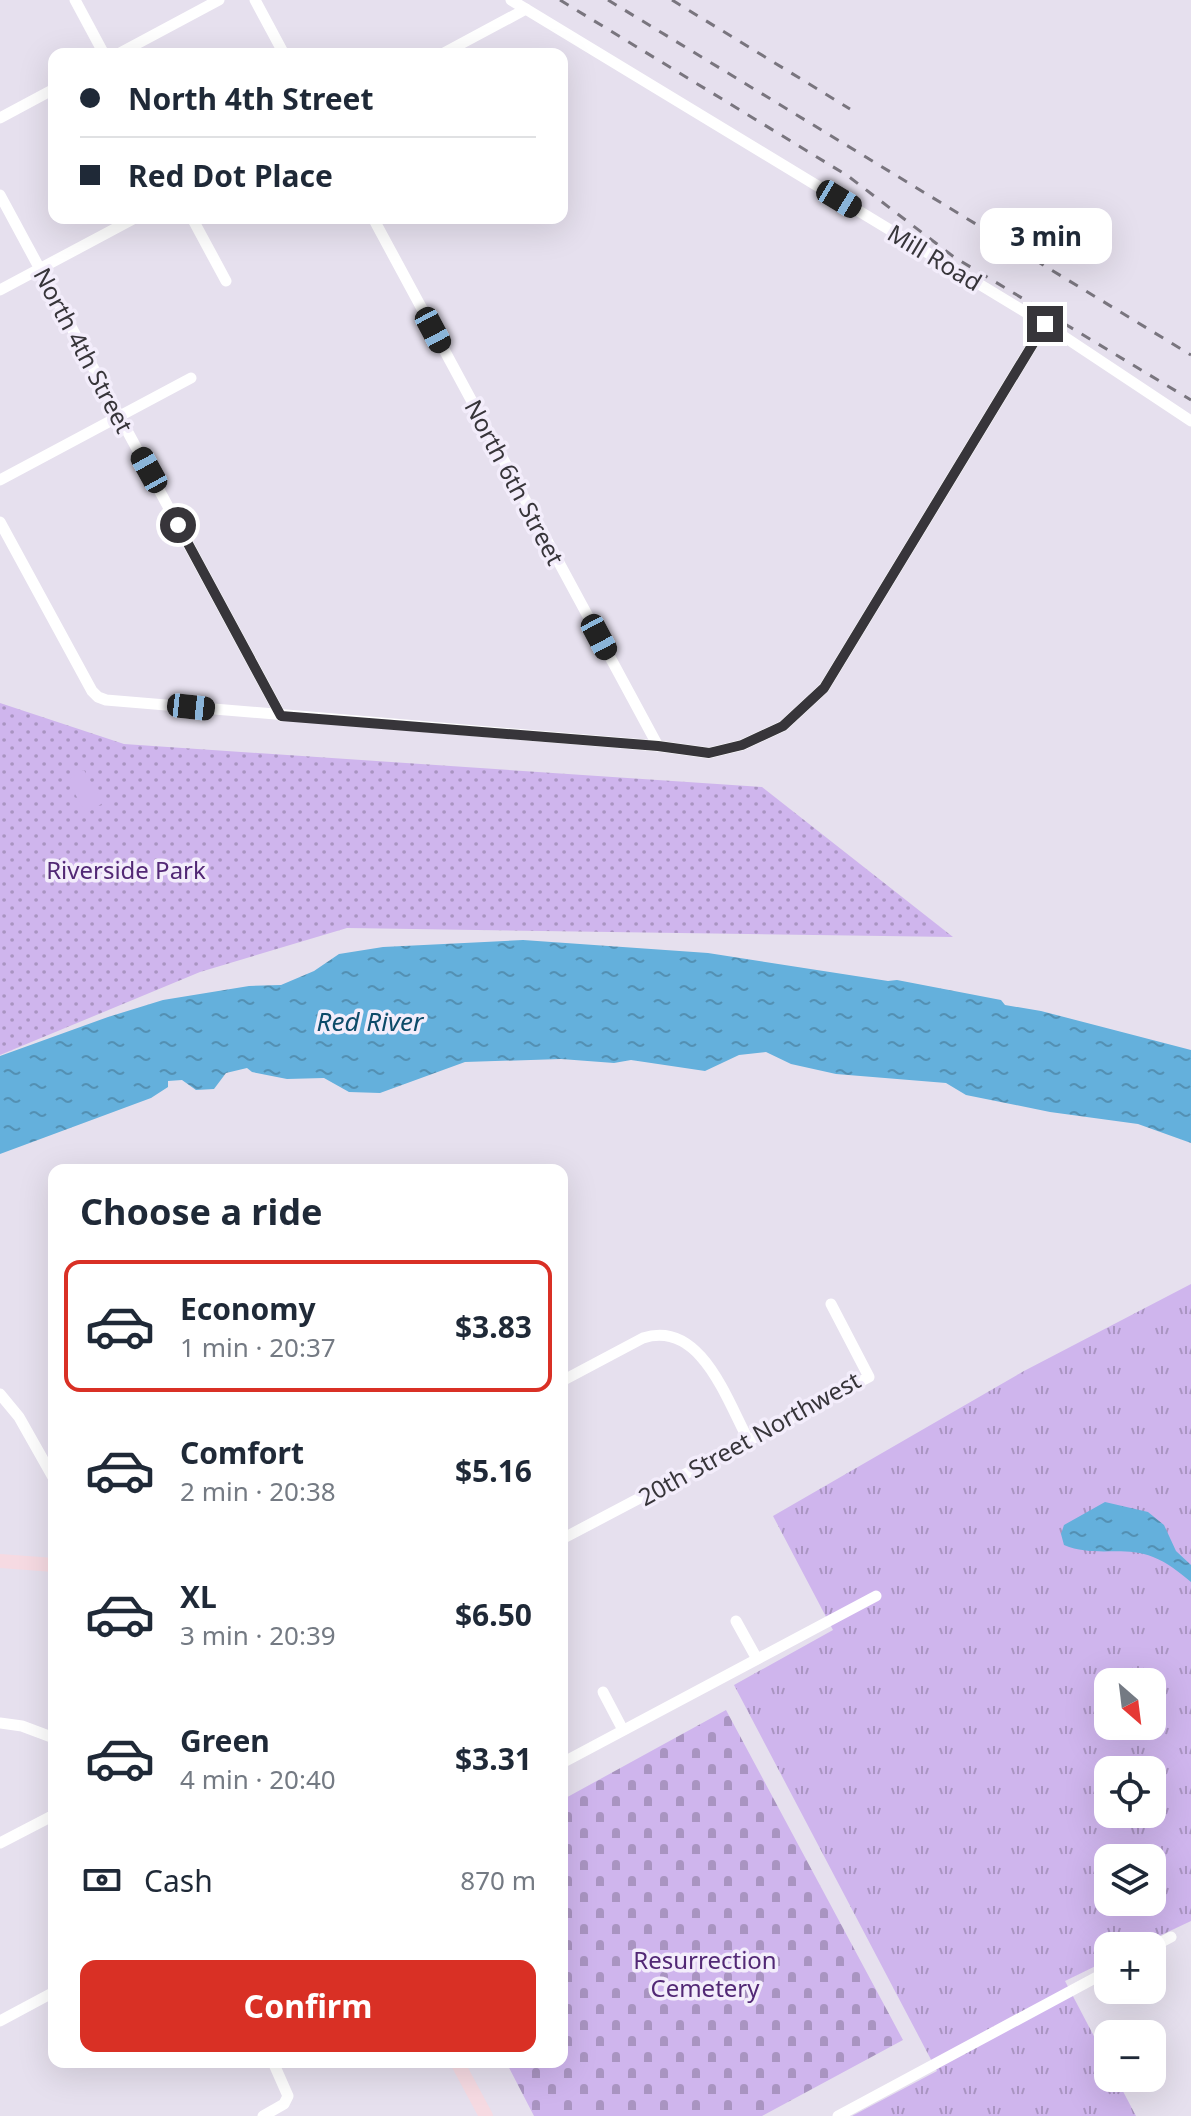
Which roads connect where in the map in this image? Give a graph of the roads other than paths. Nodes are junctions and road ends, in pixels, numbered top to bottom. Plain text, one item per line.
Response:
1 (75, 0) edge
2 (219, 0) edge
3 (255, 0) edge
4 (511, 0) edge
5 (526, 9) junction
6 (101, 48) edge
7 (129, 48) edge
8 (281, 48) edge
9 (453, 48) edge
10 (48, 92) edge
11 (0, 118) edge
12 (0, 195) edge
13 (124, 224) edge
14 (195, 224) edge
15 (376, 224) edge
16 (40, 268) junction
17 (226, 281) dead end
18 (0, 290) edge
19 (1045, 324) junction
20 (191, 378) dead end
21 (119, 416) junction
22 (1191, 421) edge
23 (0, 480) edge
24 (0, 522) edge
25 (281, 716) junction
26 (658, 746) junction
27 (831, 1304) dead end
28 (568, 1378) edge
29 (0, 1394) edge
30 (749, 1441) junction
31 (48, 1468) edge
32 (568, 1536) edge
33 (0, 1561) edge
34 (48, 1565) edge
35 (876, 1596) dead end
36 (736, 1621) dead end
37 (757, 1659) junction
38 (603, 1692) dead end
39 (0, 1723) edge
40 (623, 1730) junction
41 (48, 1736) edge
42 (568, 1760) edge
43 (48, 1818) edge
44 (0, 1843) edge
45 (1171, 1937) dead end
46 (1166, 1940) edge
47 (1094, 1979) edge
48 (48, 1995) edge
49 (0, 2021) edge
50 (276, 2068) edge
51 (460, 2068) edge
52 (263, 2116) edge
53 (486, 2116) edge
54 (838, 2116) edge

1 - 6 street
2 - 7 street
3 - 8 street
4 - 5 street, Mill Road
5 - 9 street
5 - 19 street, Mill Road
10 - 11 street
12 - 16 street, North 4th Street
13 - 16 street
14 - 17 street
15 - 26 street, North 6th Street
16 - 18 street
16 - 21 street, North 4th Street
19 - 22 street, Mill Road
19 - 26 street
20 - 21 street
21 - 23 street
21 - 25 street, North 4th Street
24 - 25 street
25 - 26 street
27 - 30 street, 20th Street Northwest
28 - 30 street
29 - 31 street
30 - 32 street, 20th Street Northwest
33 - 34 street
35 - 37 street
36 - 37 street
37 - 40 street
38 - 40 street
39 - 41 street
40 - 42 street
43 - 44 street
45 - 46 street
47 - 54 street
48 - 49 street
50 - 52 street
51 - 53 street

